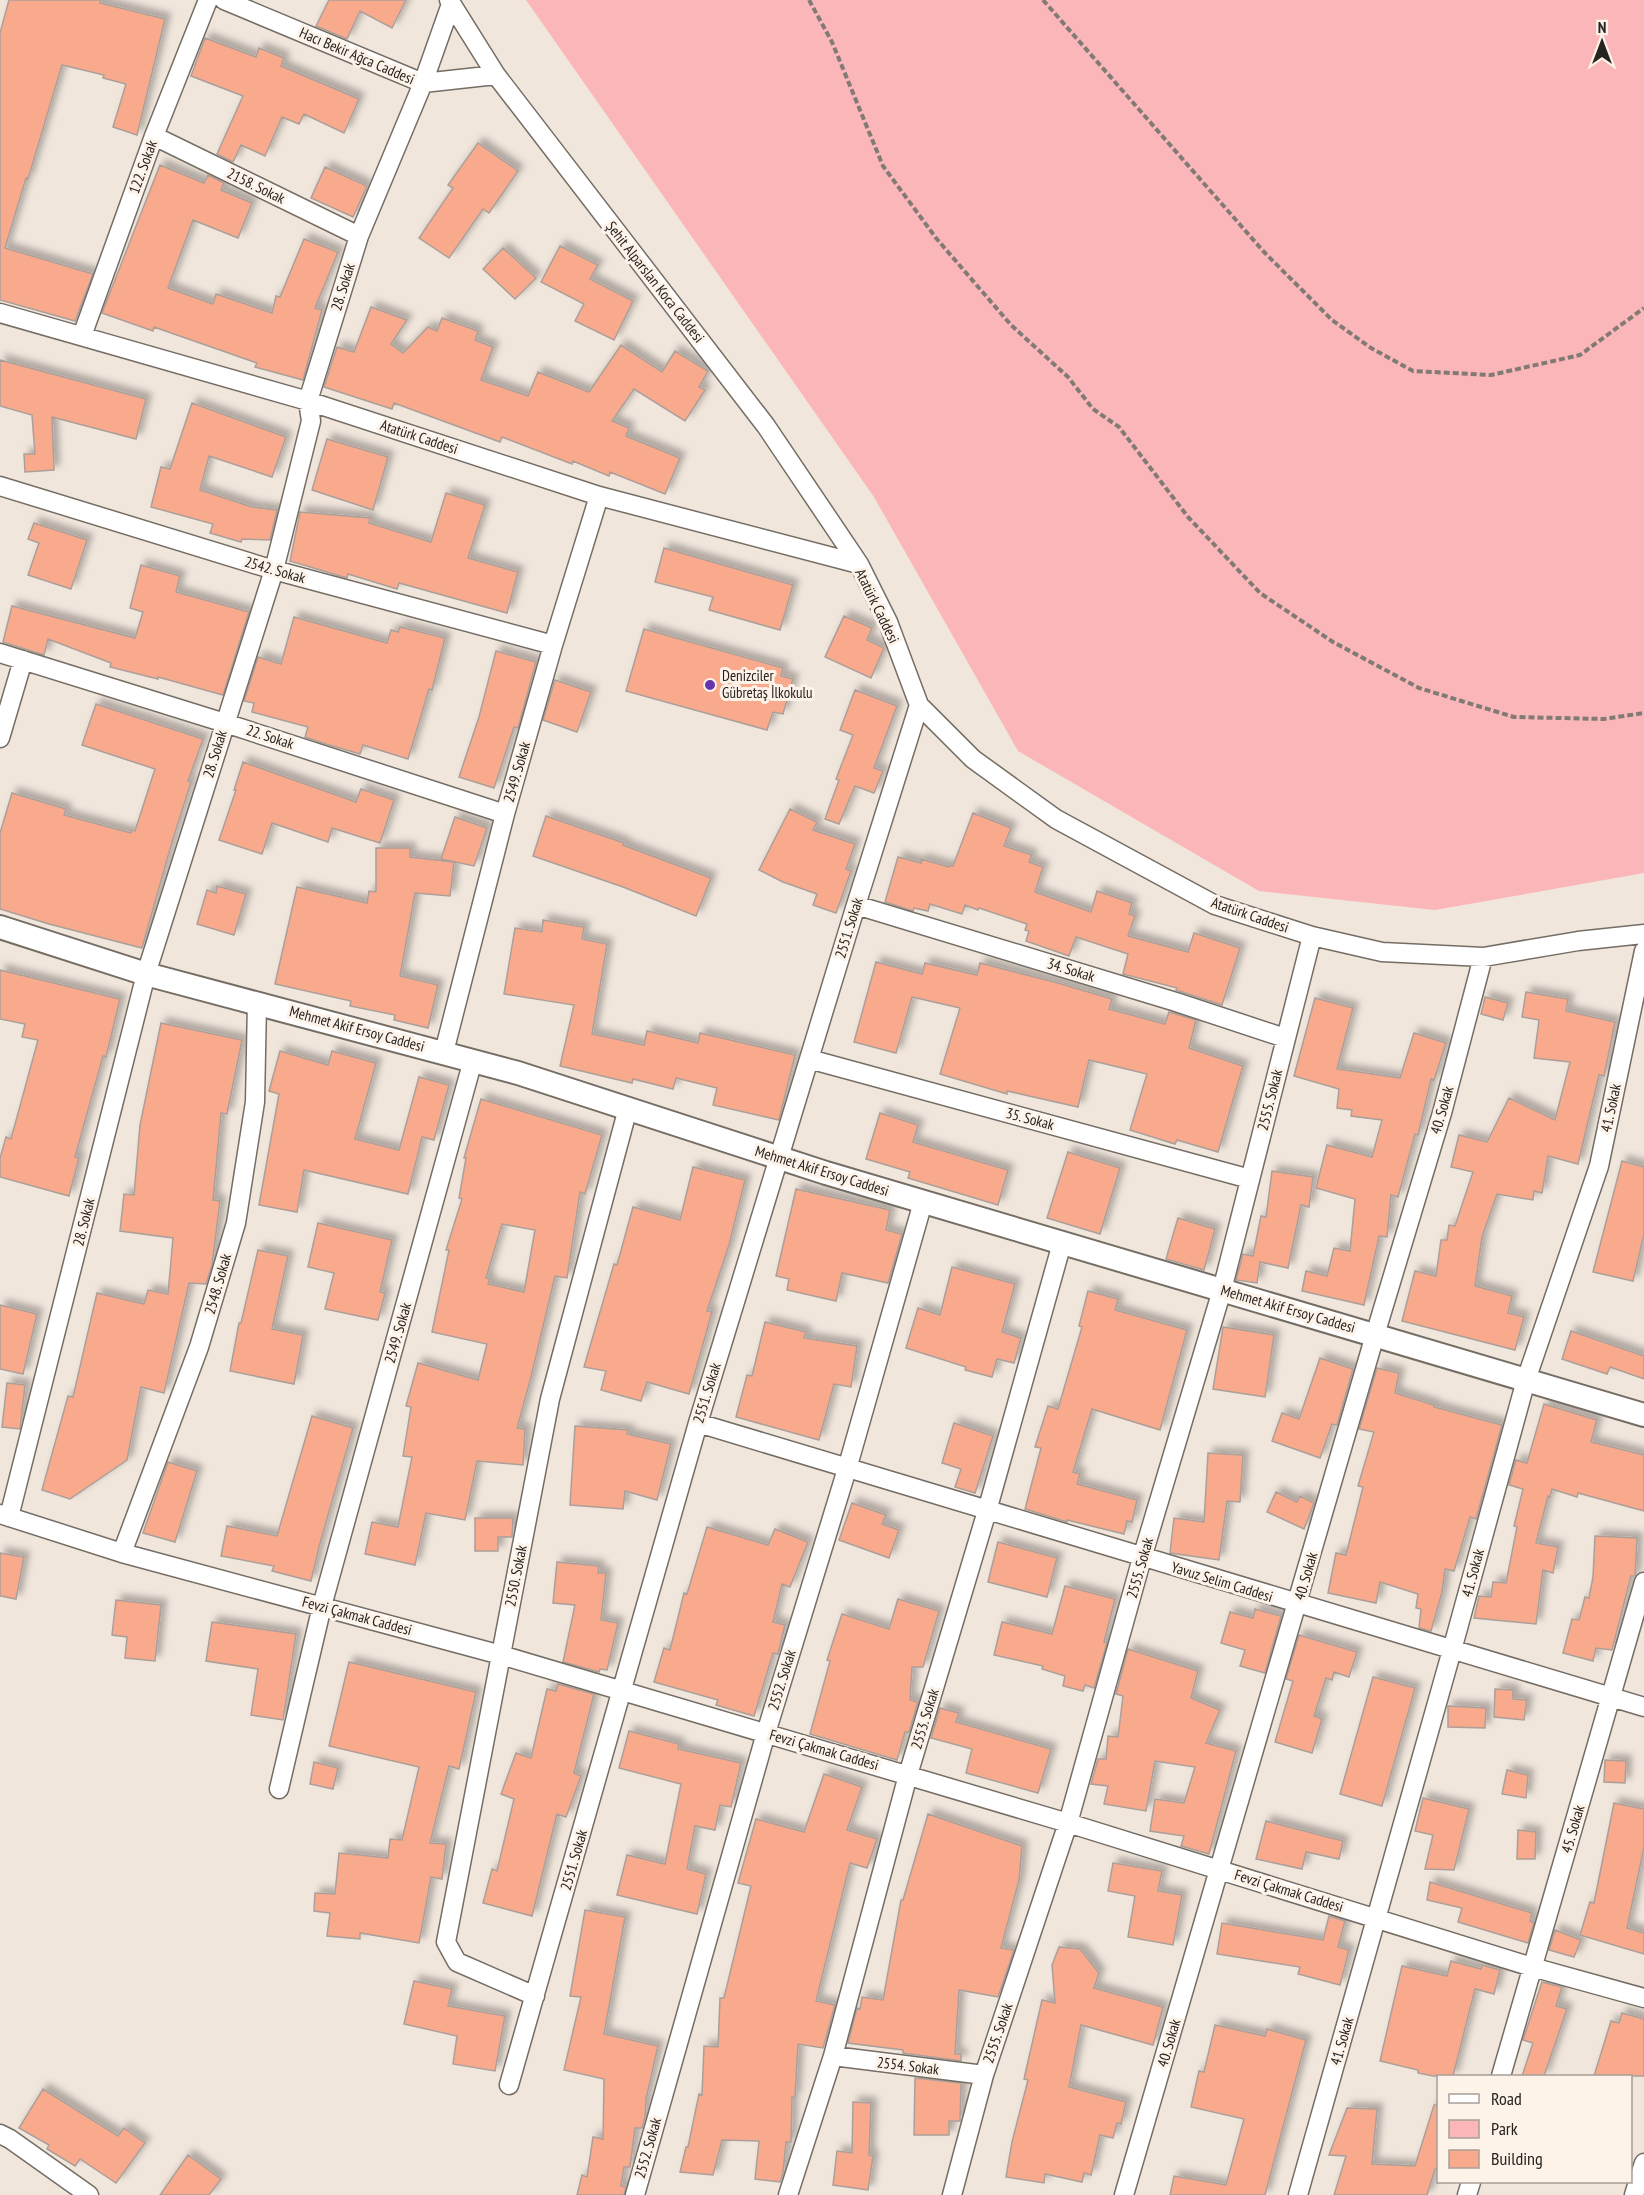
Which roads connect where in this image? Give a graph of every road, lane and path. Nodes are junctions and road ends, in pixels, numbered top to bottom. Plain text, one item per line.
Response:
1 (208, 0) edge
2 (224, 0) edge
3 (809, 0) edge
4 (1043, 0) edge
5 (450, 2) edge
6 (496, 75) junction
7 (423, 83) junction
8 (154, 136) junction
9 (358, 236) junction
10 (1644, 308) edge
11 (0, 313) edge
12 (82, 336) junction
13 (308, 401) junction
14 (0, 486) edge
15 (599, 496) junction
16 (859, 564) junction
17 (274, 570) junction
18 (553, 645) junction
19 (0, 653) edge
20 (22, 660) junction
21 (919, 705) junction
22 (1644, 713) edge
23 (225, 723) junction
24 (0, 738) edge
25 (505, 814) junction
26 (856, 905) junction
27 (0, 927) edge
28 (1644, 934) edge
29 (1312, 936) junction
30 (1644, 951) edge
31 (1483, 957) junction
32 (146, 974) junction
33 (257, 1003) junction
34 (1285, 1038) junction
35 (444, 1052) junction
36 (809, 1059) junction
37 (472, 1060) junction
38 (628, 1108) junction
39 (779, 1158) junction
40 (1250, 1179) junction
41 (923, 1202) junction
42 (1062, 1243) junction
43 (1222, 1290) junction
44 (1375, 1335) junction
45 (1526, 1380) junction
46 (1644, 1415) edge
47 (698, 1424) junction
48 (847, 1469) junction
49 (987, 1511) junction
50 (5, 1516) edge
51 (122, 1553) junction
52 (1142, 1558) junction
53 (1644, 1582) edge
54 (1298, 1604) junction
55 (322, 1606) junction
56 (1452, 1650) junction
57 (501, 1655) junction
58 (622, 1691) junction
59 (1612, 1697) junction
60 (1644, 1707) edge
61 (766, 1733) junction
62 (908, 1775) junction
63 (279, 1789) dead end
64 (1068, 1823) junction
65 (1220, 1870) junction
66 (1376, 1918) junction
67 (1532, 1967) junction
68 (535, 1996) junction
69 (1644, 1998) edge
70 (833, 2056) junction
71 (984, 2075) junction
72 (1501, 2075) edge
73 (509, 2085) dead end
74 (0, 2134) edge
75 (1644, 2163) edge
76 (89, 2195) edge
77 (635, 2195) edge
78 (788, 2195) edge
79 (952, 2195) edge
80 (1124, 2195) edge
81 (1298, 2195) edge
82 (1634, 2195) edge

1 - 8 street, 122. Sokak
2 - 7 street, Hacı Bekir Ağca Caddesi
3 - 22 path
4 - 10 path
5 - 6 street, Şehit Alparslan Koca Caddesi
5 - 7 street, 28. Sokak
6 - 7 street, Hacı Bekir Ağca Caddesi
6 - 16 street, Şehit Alparslan Koca Caddesi
7 - 9 street, 28. Sokak
8 - 9 street, 2158. Sokak
8 - 12 street, 122. Sokak
9 - 13 street, 28. Sokak
11 - 12 street, Atatürk Caddesi
12 - 13 street, Atatürk Caddesi
13 - 15 street, Atatürk Caddesi
13 - 17 street, 28. Sokak
14 - 17 street, 2542. Sokak
15 - 16 street, Atatürk Caddesi
15 - 18 street, 2549. Sokak
16 - 21 street, Atatürk Caddesi
17 - 18 street, 2542. Sokak
17 - 23 street, 28. Sokak
18 - 25 street, 2549. Sokak
19 - 20 street, 22. Sokak
20 - 23 street, 22. Sokak
20 - 24 street
21 - 26 street, 2551. Sokak
21 - 29 street, Atatürk Caddesi
23 - 25 street, 22. Sokak
23 - 32 street, 28. Sokak
25 - 35 street, 2549. Sokak
26 - 34 street, 34. Sokak
26 - 36 street, 2551. Sokak
27 - 32 street, Mehmet Akif Ersoy Caddesi
28 - 31 street, Atatürk Caddesi
29 - 31 street, Atatürk Caddesi
29 - 34 street, 2555. Sokak
30 - 45 street, 41. Sokak
31 - 44 street, 40. Sokak
32 - 33 street, Mehmet Akif Ersoy Caddesi
32 - 50 street, 28. Sokak
33 - 35 street, Mehmet Akif Ersoy Caddesi
33 - 51 street, 2548. Sokak
34 - 40 street, 2555. Sokak
35 - 37 street, Mehmet Akif Ersoy Caddesi
36 - 39 street, 2551. Sokak
36 - 40 street, 35. Sokak
37 - 38 street, Mehmet Akif Ersoy Caddesi
37 - 55 street, 2549. Sokak
38 - 39 street, Mehmet Akif Ersoy Caddesi
38 - 57 street, 2550. Sokak
39 - 41 street, Mehmet Akif Ersoy Caddesi
39 - 47 street, 2551. Sokak
40 - 43 street, 2555. Sokak
41 - 42 street, Mehmet Akif Ersoy Caddesi
41 - 48 street, 2552. Sokak
42 - 43 street, Mehmet Akif Ersoy Caddesi
42 - 49 street, 2553. Sokak
43 - 44 street, Mehmet Akif Ersoy Caddesi
43 - 52 street, 2555. Sokak
44 - 45 street, Mehmet Akif Ersoy Caddesi
44 - 54 street, 40. Sokak
45 - 46 street, Mehmet Akif Ersoy Caddesi
45 - 56 street, 41. Sokak
47 - 48 street, Yavuz Selim Caddesi
47 - 58 street, 2551. Sokak
48 - 49 street, Yavuz Selim Caddesi
48 - 61 street, 2552. Sokak
49 - 52 street, Yavuz Selim Caddesi
49 - 62 street, 2553. Sokak
50 - 51 street, Fevzi Çakmak Caddesi
51 - 55 street, Fevzi Çakmak Caddesi
52 - 54 street, Yavuz Selim Caddesi
52 - 64 street, 2555. Sokak
53 - 59 street, 45. Sokak
54 - 56 street, Yavuz Selim Caddesi
54 - 65 street, 40. Sokak
55 - 57 street, Fevzi Çakmak Caddesi
55 - 63 street, 2549. Sokak
56 - 59 street, Yavuz Selim Caddesi
56 - 66 street, 41. Sokak
57 - 58 street, Fevzi Çakmak Caddesi
57 - 68 street, 2550. Sokak
58 - 61 street, Fevzi Çakmak Caddesi
58 - 68 street, 2551. Sokak
59 - 60 street, Yavuz Selim Caddesi
59 - 67 street, 45. Sokak
61 - 62 street, Fevzi Çakmak Caddesi
61 - 77 street, 2552. Sokak
62 - 64 street, Fevzi Çakmak Caddesi
62 - 70 street, 2553. Sokak
64 - 65 street, Fevzi Çakmak Caddesi
64 - 71 street, 2555. Sokak
65 - 66 street, Fevzi Çakmak Caddesi
65 - 80 street, 40. Sokak
66 - 67 street, Fevzi Çakmak Caddesi
66 - 81 street, 41. Sokak
67 - 69 street, Fevzi Çakmak Caddesi
67 - 72 street, 45. Sokak
68 - 73 street, 2551. Sokak
70 - 71 street, 2554. Sokak
70 - 78 street, 2553. Sokak
71 - 79 street, 2555. Sokak
74 - 76 street
75 - 82 street

